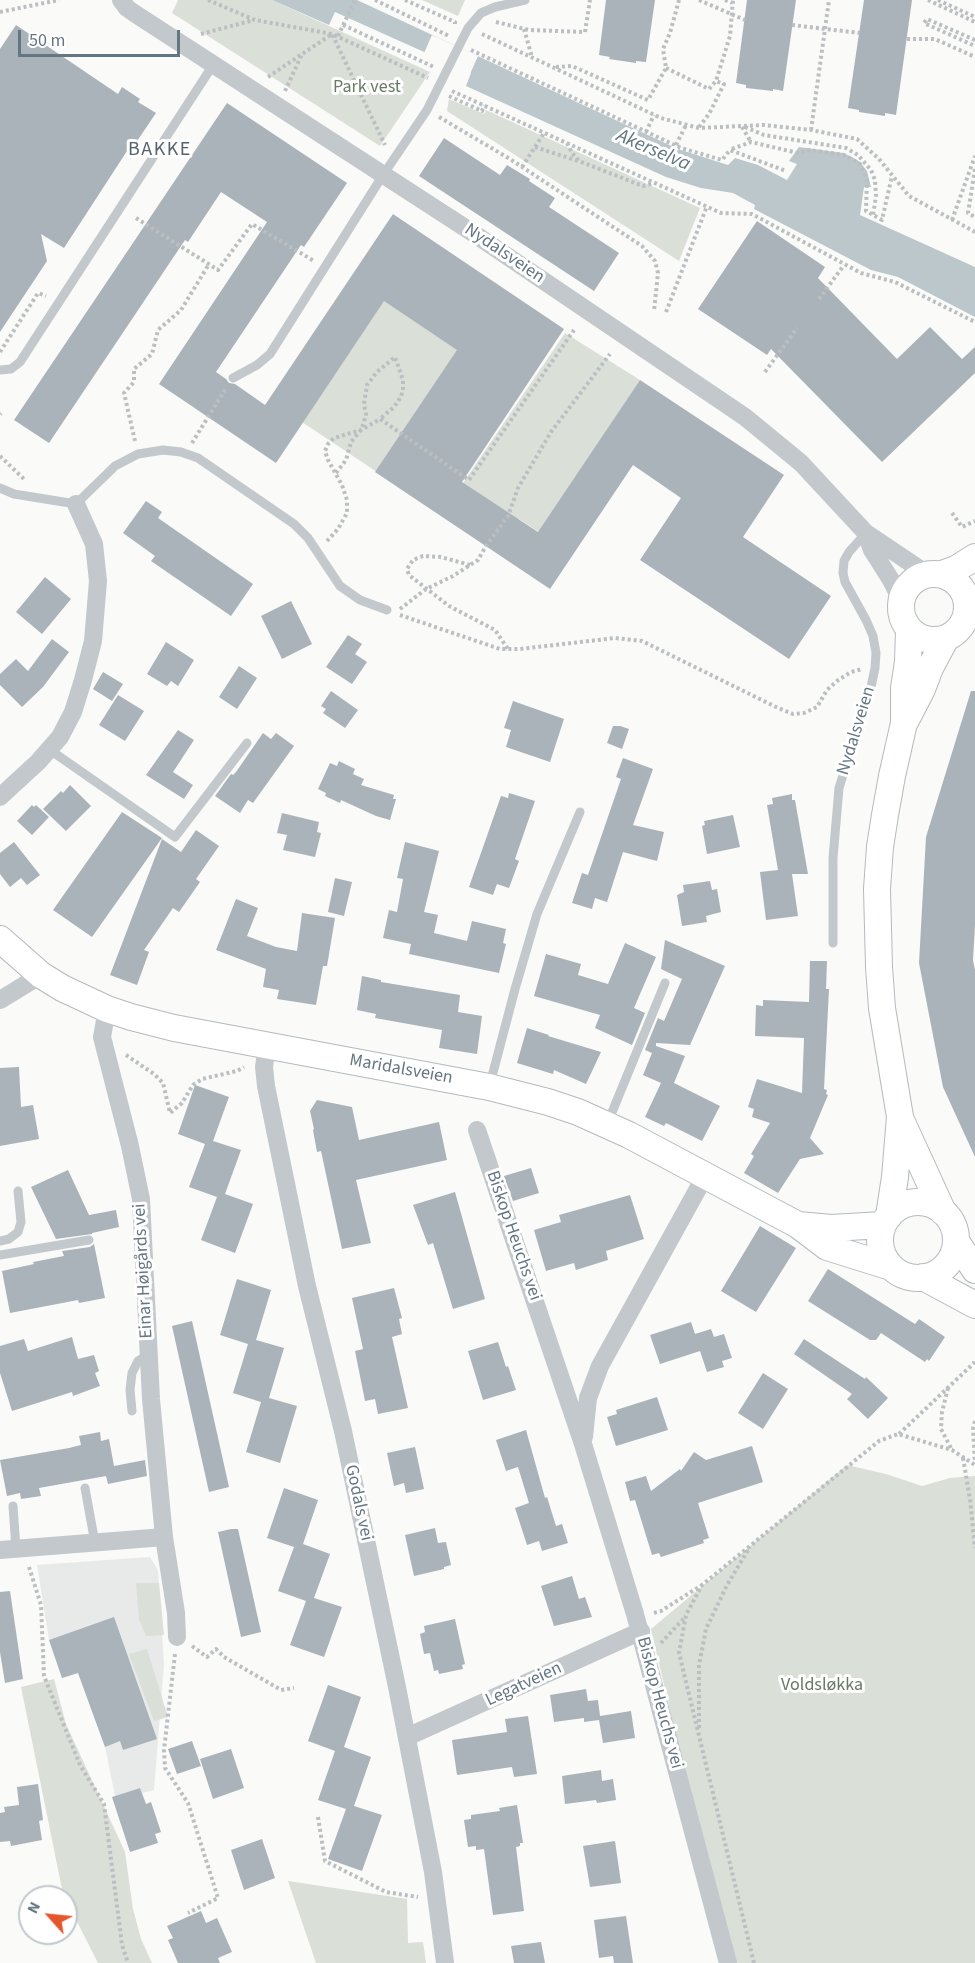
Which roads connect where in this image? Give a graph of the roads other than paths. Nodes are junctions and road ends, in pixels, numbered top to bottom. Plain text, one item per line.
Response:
1 (121, 0) edge
2 (525, 0) edge
3 (213, 65) junction
4 (383, 175) junction
5 (0, 370) edge
6 (233, 378) road end
7 (0, 488) edge
8 (76, 504) junction
9 (866, 533) junction
10 (975, 557) edge
11 (934, 574) junction
12 (901, 600) junction
13 (971, 607) edge
14 (387, 610) dead end
15 (909, 630) junction
16 (946, 638) junction
17 (904, 723) junction
18 (247, 743) dead end
19 (50, 750) junction
20 (0, 797) edge
21 (580, 812) dead end
22 (0, 939) edge
23 (832, 944) dead end
24 (41, 975) junction
25 (665, 983) dead end
26 (0, 1000) edge
27 (107, 1009) junction
28 (267, 1045) junction
29 (489, 1087) junction
30 (900, 1117) junction
31 (607, 1124) junction
32 (477, 1130) dead end
33 (705, 1176) junction
34 (18, 1191) dead end
35 (943, 1212) junction
36 (886, 1220) junction
37 (798, 1225) junction
38 (89, 1240) dead end
39 (0, 1241) edge
40 (956, 1241) junction
41 (0, 1255) edge
42 (891, 1267) junction
43 (975, 1270) edge
44 (923, 1277) junction
45 (975, 1305) edge
46 (149, 1354) junction
47 (132, 1411) dead end
48 (583, 1444) junction
49 (85, 1488) dead end
50 (13, 1506) dead end
51 (164, 1537) junction
52 (95, 1543) junction
53 (13, 1550) edge
54 (640, 1631) junction
55 (177, 1637) road end
56 (407, 1737) junction
57 (445, 1963) edge
58 (728, 1963) edge

1 - 3 street, Nydalsveien
2 - 4 lane
3 - 4 street, Nydalsveien
3 - 5 lane
4 - 6 lane
4 - 9 street, Nydalsveien
7 - 8 lane
8 - 14 lane
8 - 19 street
9 - 11 street, Nydalsveien
9 - 12 street, Nydalsveien
9 - 23 lane, Nydalsveien
10 - 11 main road
11 - 12 main road
11 - 13 main road
12 - 15 main road
13 - 16 main road
15 - 16 main road
15 - 17 main road
16 - 17 main road
17 - 30 main road
18 - 19 lane
19 - 20 street
21 - 29 lane
22 - 24 main road, Maridalsveien
24 - 26 street
24 - 27 main road, Maridalsveien
25 - 31 lane
27 - 28 main road, Maridalsveien
27 - 46 street, Einar Høigårds vei
28 - 29 main road, Maridalsveien
28 - 56 street, Godals vei
29 - 31 main road, Maridalsveien
30 - 35 main road
30 - 36 main road
31 - 33 main road, Maridalsveien
32 - 48 street, Biskop Heuchs vei
33 - 37 main road, Maridalsveien
33 - 48 street, Biskop Heuchs vei
34 - 39 lane
35 - 36 main road
35 - 40 main road
36 - 37 main road, Maridalsveien
36 - 42 main road
37 - 42 main road, Maridalsveien
38 - 41 lane
40 - 43 main road
40 - 44 main road
42 - 44 main road
44 - 45 main road
46 - 47 lane
46 - 51 street, Einar Høigårds vei
48 - 54 street, Biskop Heuchs vei
49 - 52 lane
50 - 53 lane
51 - 52 street
51 - 55 street, Einar Høigårds vei
52 - 53 street
54 - 56 street, Legatveien
54 - 58 street, Biskop Heuchs vei
56 - 57 street, Godals vei

